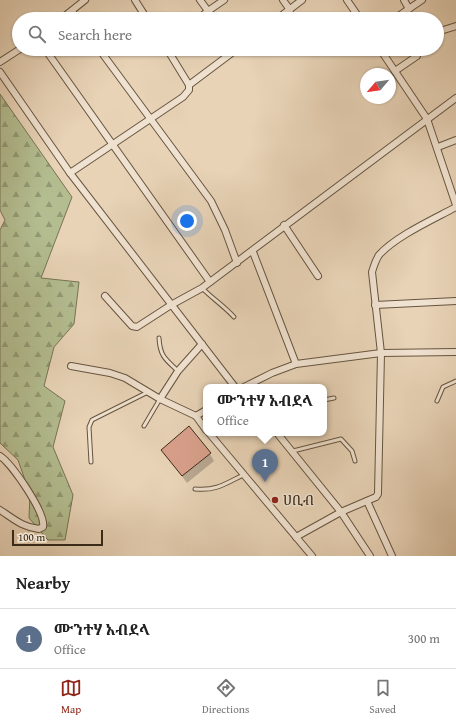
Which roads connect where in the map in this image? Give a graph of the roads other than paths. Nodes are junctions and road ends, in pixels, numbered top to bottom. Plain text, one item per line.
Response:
1 (85, 0) edge
2 (135, 0) edge
3 (200, 0) edge
4 (224, 0) edge
5 (283, 0) edge
6 (302, 0) edge
7 (346, 0) edge
8 (404, 0) edge
9 (422, 0) edge
10 (409, 9) junction
11 (290, 10) junction
12 (72, 11) edge
13 (208, 11) joint
14 (143, 12) edge
15 (287, 12) edge
16 (355, 12) edge
17 (404, 12) edge
18 (456, 26) edge
19 (444, 30) edge
20 (12, 54) edge
21 (50, 56) edge
22 (104, 56) edge
23 (171, 56) edge
24 (228, 56) edge
25 (385, 56) edge
26 (417, 56) edge
27 (0, 62) edge
28 (393, 68) edge
29 (396, 70) edge
30 (0, 72) edge
31 (396, 72) edge
32 (189, 85) junction
33 (456, 98) edge
34 (150, 119) junction
35 (428, 119) junction
36 (456, 140) edge
37 (114, 144) junction
38 (438, 147) junction
39 (70, 173) junction
40 (456, 206) edge
41 (284, 225) junction
42 (253, 252) junction
43 (237, 263) junction
44 (318, 276) dead end
45 (210, 282) junction
46 (202, 288) junction
47 (105, 296) dead end
48 (456, 301) edge
49 (171, 305) junction
50 (375, 305) junction
51 (234, 317) dead end
52 (159, 338) dead end
53 (202, 344) junction
54 (456, 352) edge
55 (381, 353) junction
56 (296, 364) junction
57 (72, 366) dead end
58 (178, 371) junction
59 (456, 381) edge
60 (233, 384) edge
61 (250, 384) edge
62 (148, 392) junction
63 (334, 398) dead end
64 (160, 399) junction
65 (327, 399) edge
66 (438, 401) dead end
67 (203, 412) edge
68 (196, 416) junction
69 (144, 426) dead end
70 (203, 426) edge
71 (211, 436) edge
72 (280, 436) edge
73 (293, 451) junction
74 (0, 456) edge
75 (355, 461) dead end
76 (91, 462) dead end
77 (243, 475) junction
78 (195, 489) dead end
79 (367, 501) junction
80 (0, 510) edge
81 (341, 512) junction
82 (296, 537) junction
83 (312, 556) edge
84 (370, 556) edge
85 (392, 556) edge

1 - 12 street
2 - 14 street
3 - 13 street
4 - 13 street
5 - 11 street
6 - 11 street
7 - 16 street
8 - 10 street
9 - 10 street
10 - 17 street
11 - 15 street
18 - 19 street
20 - 27 street
21 - 37 street
22 - 34 street
23 - 32 street
24 - 32 street
25 - 28 street
26 - 29 street
30 - 39 street
31 - 35 street
32 - 34 street
33 - 35 street
34 - 37 street
34 - 43 street
35 - 38 street
35 - 41 street
36 - 38 street
37 - 39 street
37 - 45 street
38 - 40 street
39 - 49 street
40 - 50 street
41 - 42 street
41 - 44 street
42 - 43 street
42 - 56 street
43 - 45 street
45 - 46 street
46 - 49 street
46 - 51 lane
47 - 49 street
48 - 50 street
49 - 53 street
50 - 55 street
52 - 58 lane
53 - 58 street
53 - 60 street
54 - 55 street
55 - 56 street
55 - 79 street
56 - 61 street
57 - 62 street
58 - 64 street
59 - 66 lane
62 - 64 street
62 - 76 lane
63 - 65 lane
64 - 68 street
64 - 69 lane
67 - 68 street
68 - 70 street
71 - 77 street
72 - 73 street
73 - 75 lane
73 - 81 street
74 - 80 street
77 - 78 lane
77 - 82 street
79 - 81 street
79 - 85 street
81 - 82 street
81 - 84 street
82 - 83 street

